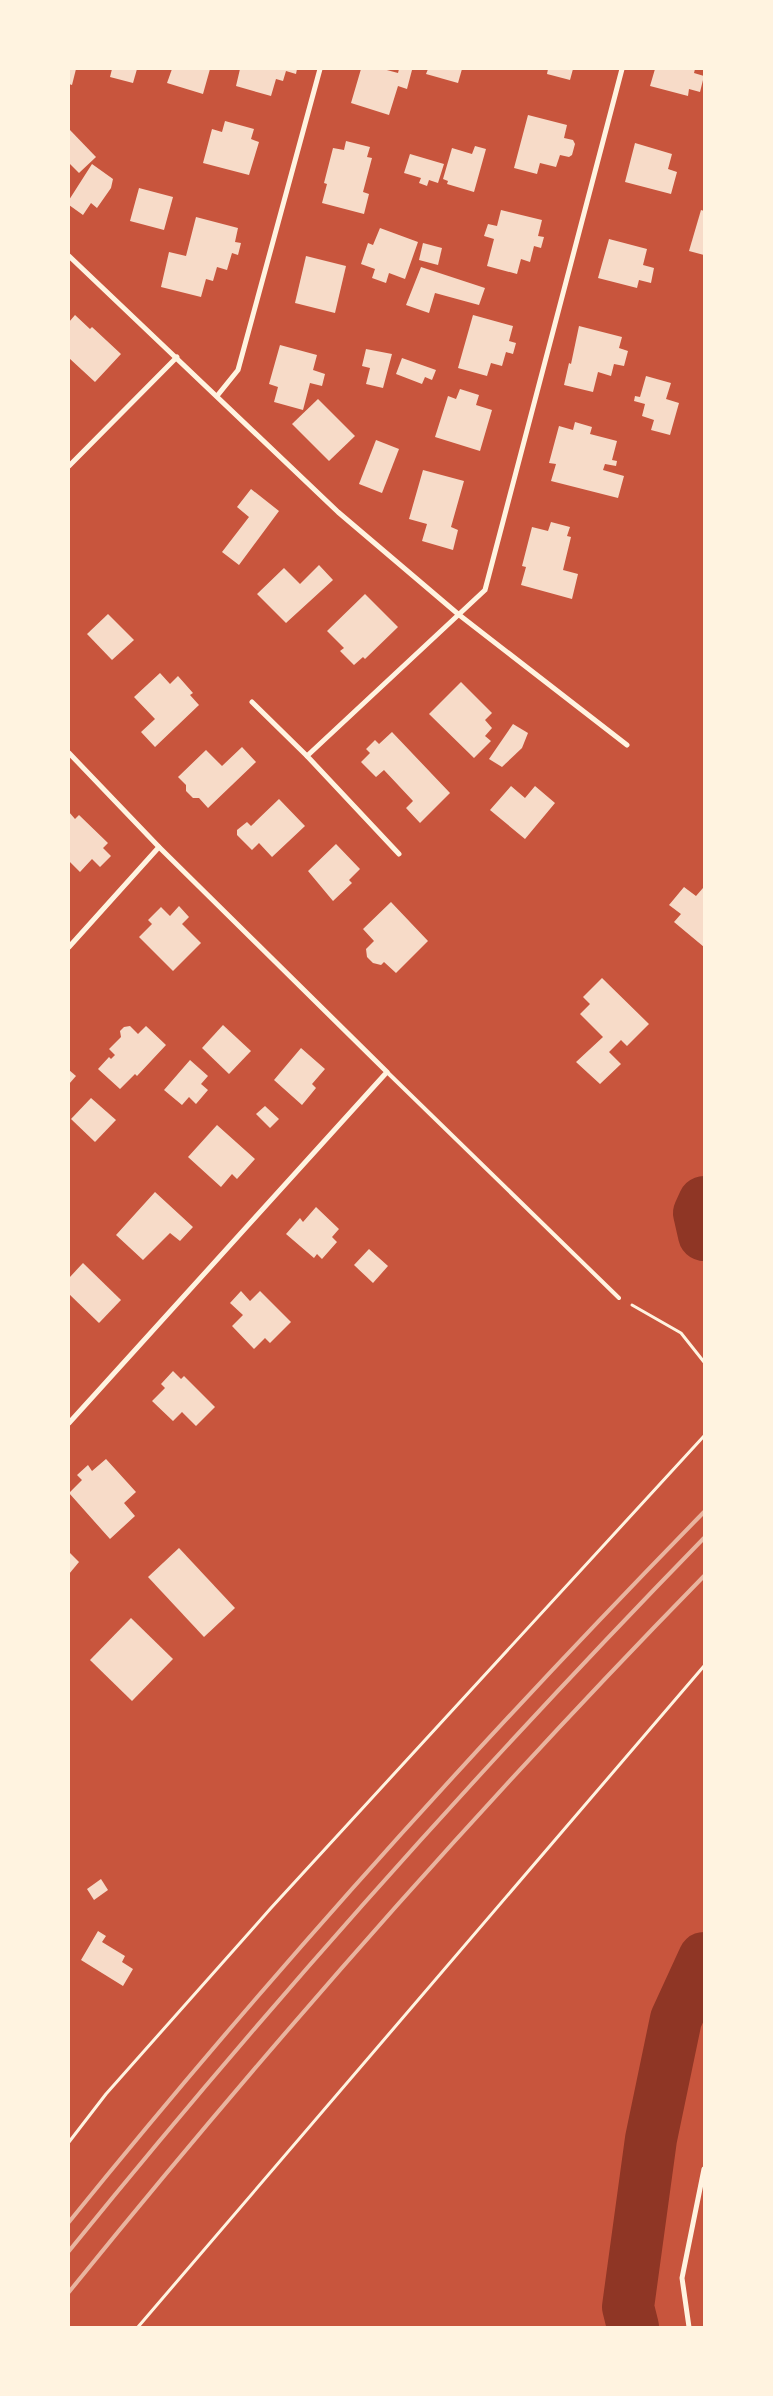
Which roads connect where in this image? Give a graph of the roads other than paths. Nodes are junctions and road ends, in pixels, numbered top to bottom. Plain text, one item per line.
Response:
1 (320, 69) edge
2 (622, 69) edge
3 (69, 256) edge
4 (177, 357) junction
5 (217, 396) junction
6 (69, 466) edge
7 (458, 614) junction
8 (252, 702) dead end
9 (627, 745) dead end
10 (69, 753) edge
11 (307, 756) junction
12 (159, 847) junction
13 (399, 854) dead end
14 (69, 947) edge
15 (387, 1072) junction
16 (618, 1298) road end
17 (69, 1423) edge
18 (704, 2169) edge
19 (689, 2327) edge

1 - 5 street
2 - 7 street
3 - 4 street
4 - 5 street
4 - 6 street
5 - 7 street
7 - 9 street
7 - 11 street
8 - 11 street
10 - 12 street
11 - 13 street
12 - 14 street
12 - 15 street
15 - 16 lane
15 - 17 street
18 - 19 street

